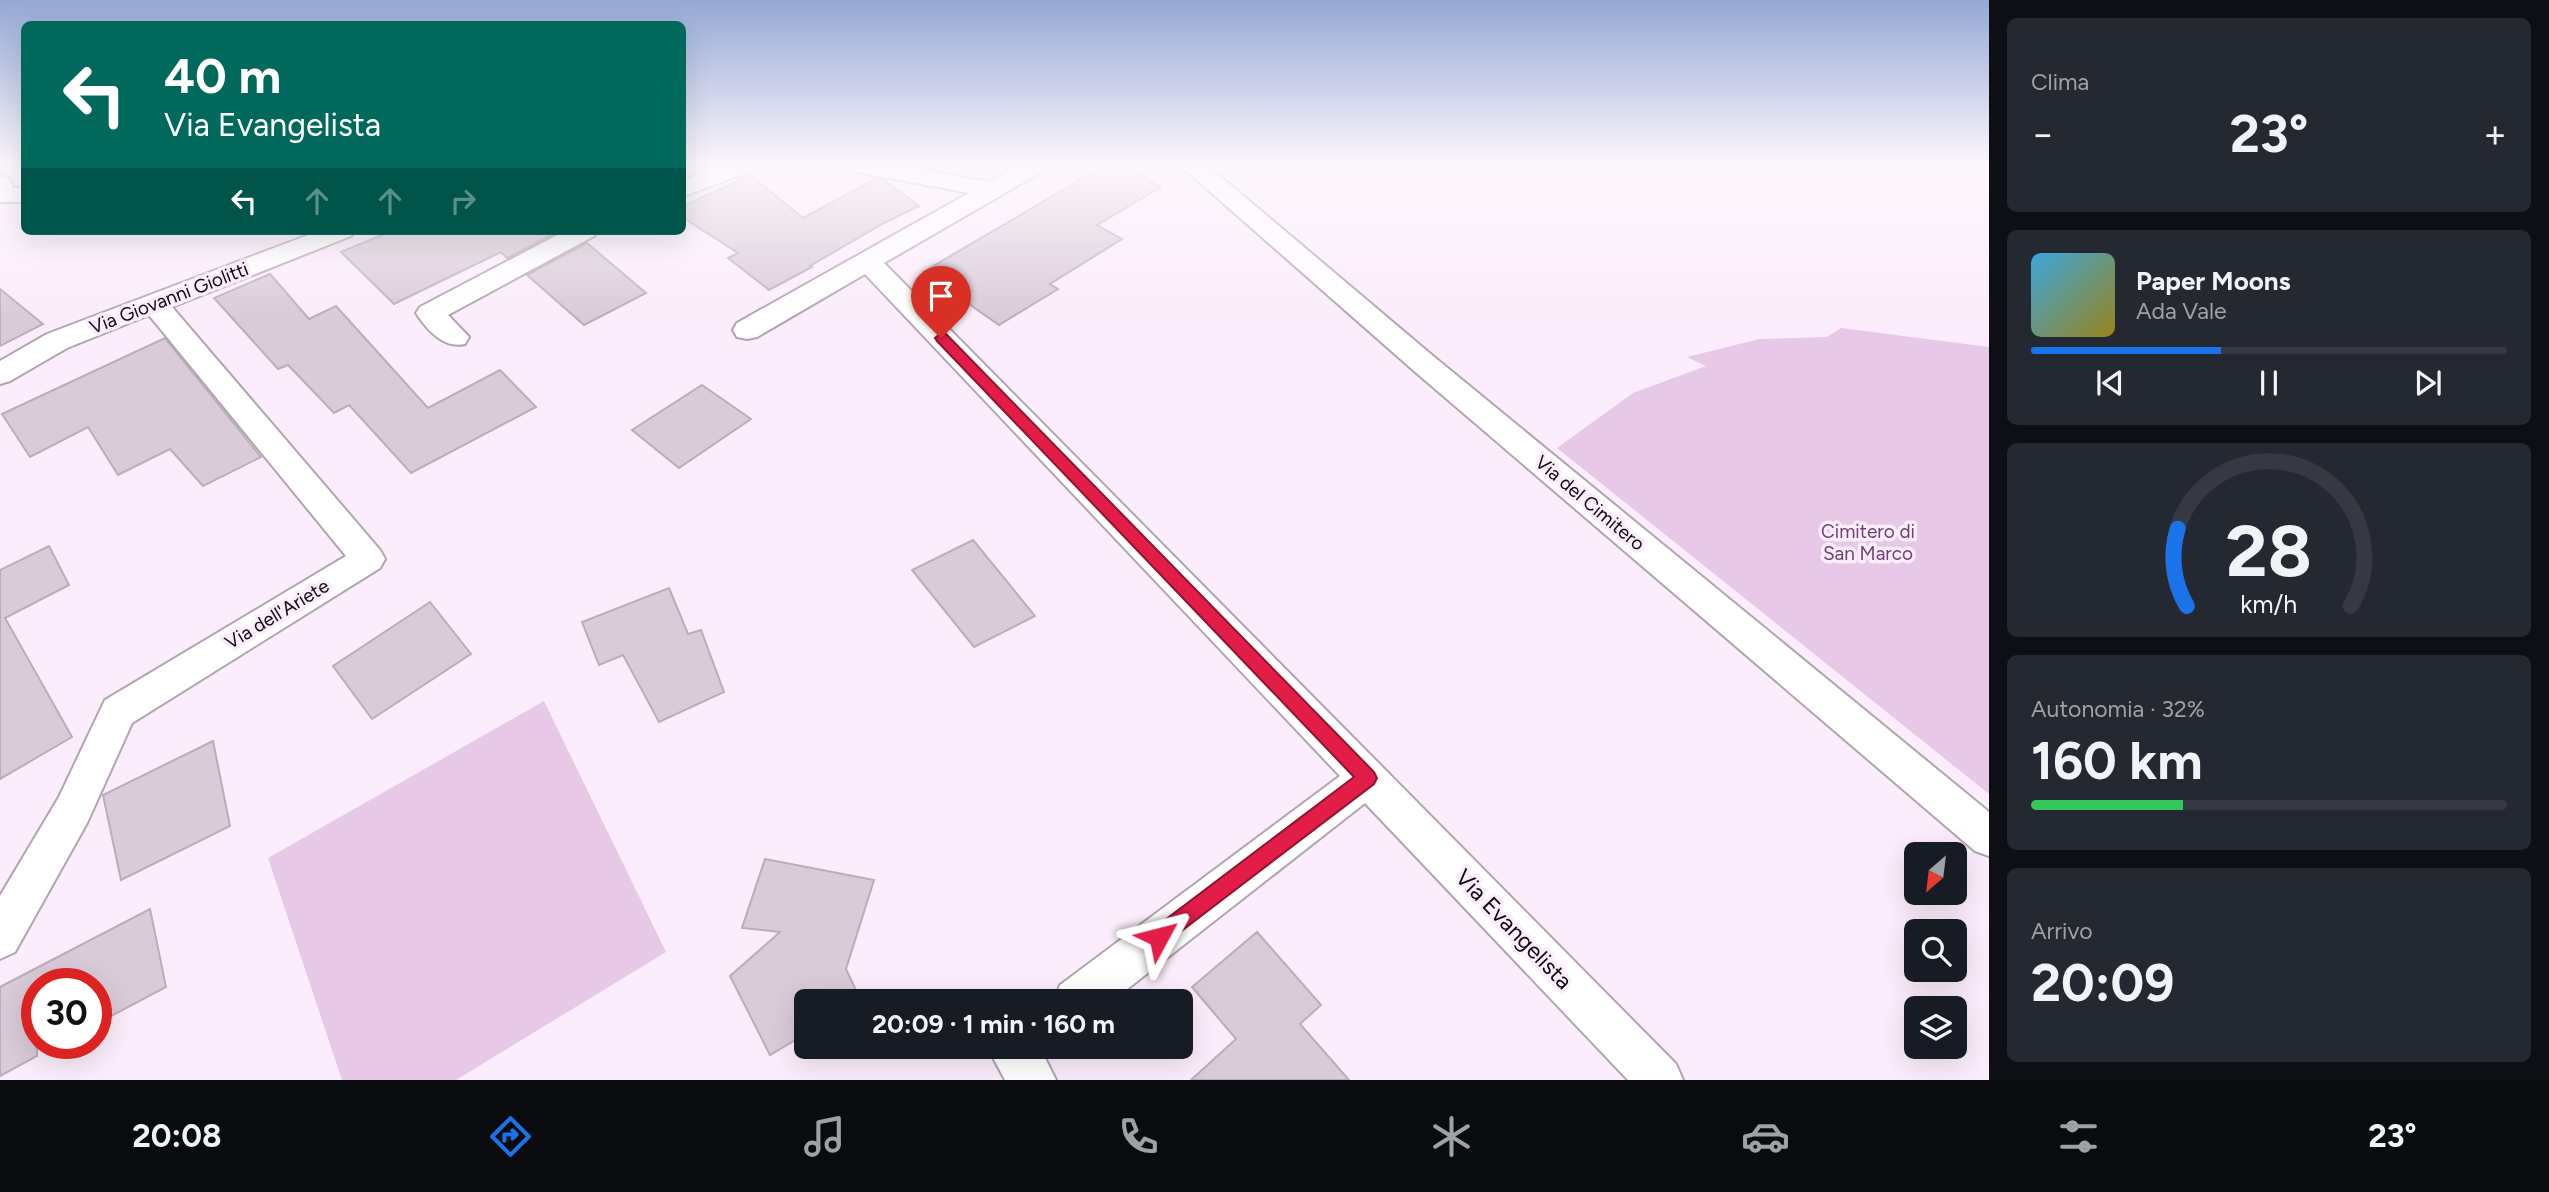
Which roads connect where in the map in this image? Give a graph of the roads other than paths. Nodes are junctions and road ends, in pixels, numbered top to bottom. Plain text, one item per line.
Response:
1 (947, 216) edge
2 (1252, 216) edge
3 (332, 235) edge
4 (577, 235) edge
5 (868, 261) junction
6 (154, 303) junction
7 (747, 330) dead end
8 (455, 337) dead end
9 (0, 374) edge
10 (1367, 778) junction
11 (1989, 837) edge
12 (0, 937) edge
13 (1092, 989) edge
14 (1018, 1059) edge
15 (1032, 1080) edge
16 (1660, 1080) edge

1 - 5 street
2 - 11 street, Via del Cimitero
3 - 6 street, Via Giovanni Giolitti
4 - 8 street
5 - 7 street
5 - 10 street, Via Evangelista
6 - 9 street, Via Giovanni Giolitti
6 - 12 street, Via dell'Ariete
10 - 13 street
10 - 16 street, Via Evangelista
14 - 15 street

